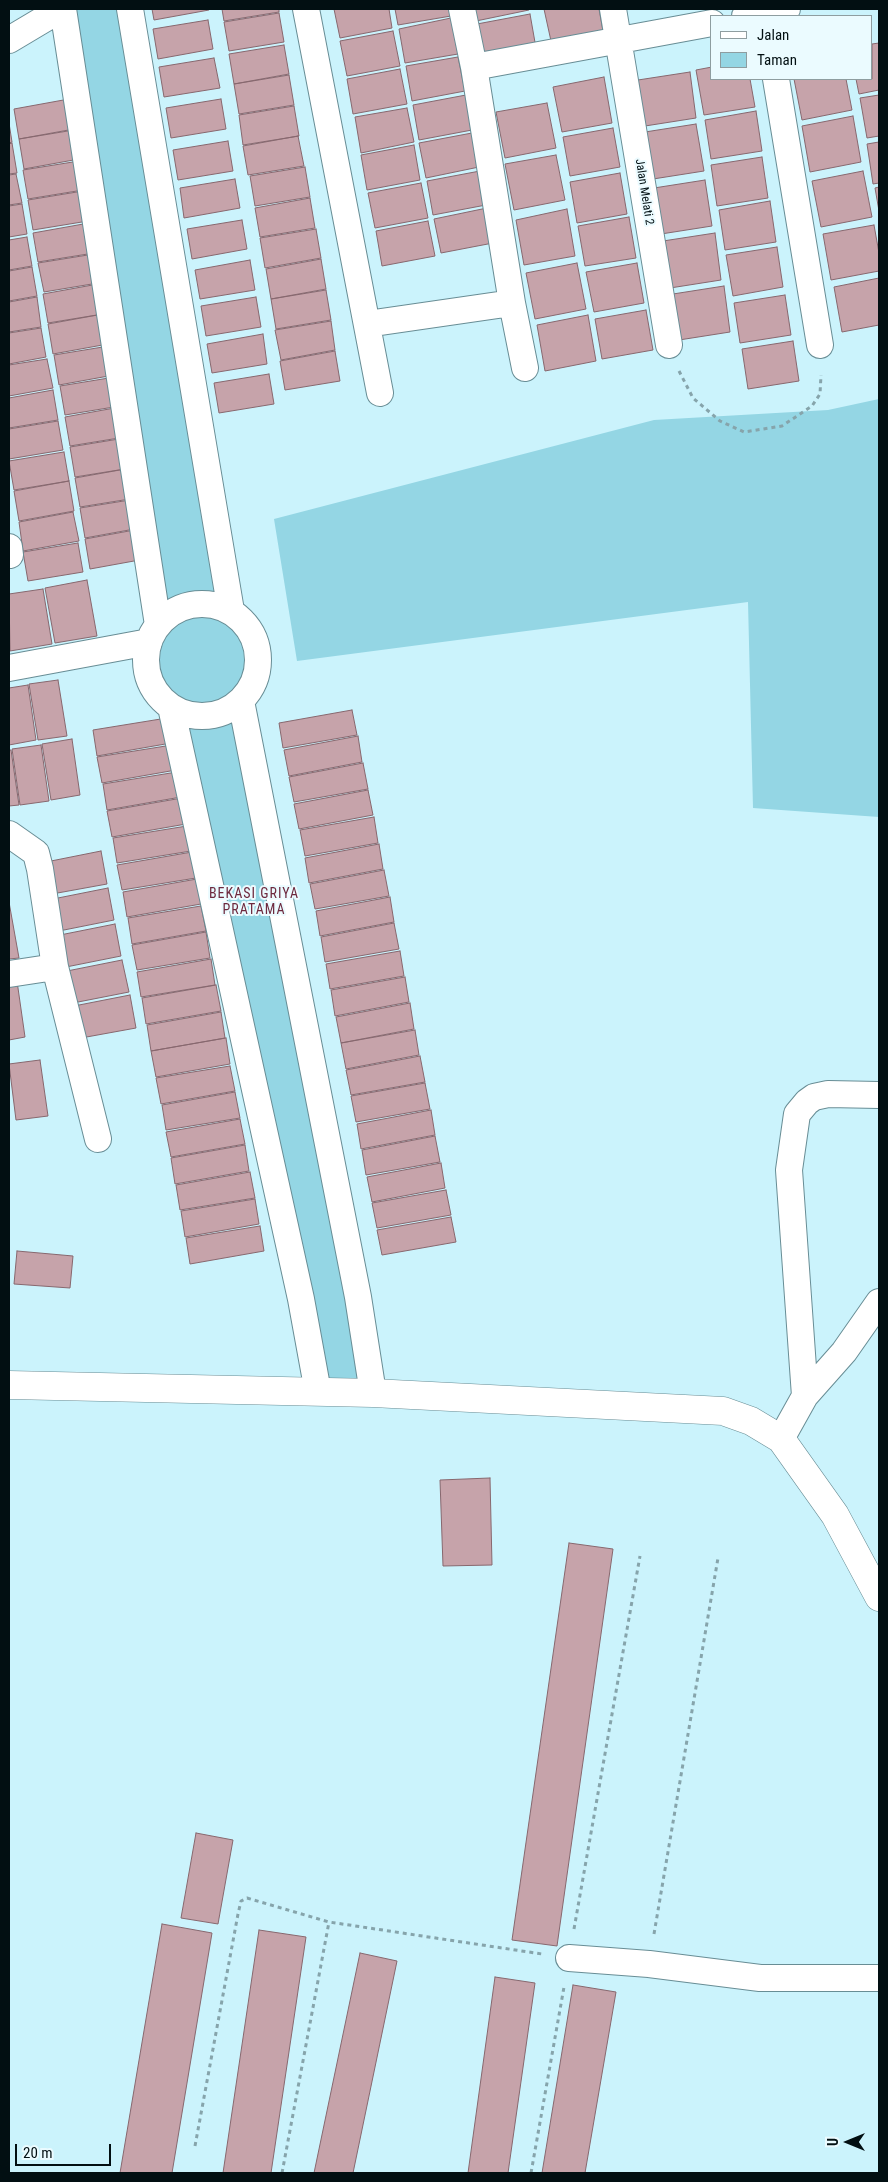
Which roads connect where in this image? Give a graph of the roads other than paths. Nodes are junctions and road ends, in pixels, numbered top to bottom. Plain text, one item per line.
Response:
1 (62, 9) edge
2 (130, 9) edge
3 (306, 9) edge
4 (462, 9) edge
5 (613, 9) edge
6 (710, 22) edge
7 (9, 40) edge
8 (620, 40) junction
9 (474, 67) junction
10 (776, 80) edge
11 (512, 303) junction
12 (367, 324) junction
13 (669, 345) road end
14 (820, 345) road end
15 (525, 368) dead end
16 (380, 393) dead end
17 (231, 611) junction
18 (153, 634) junction
19 (9, 668) edge
20 (241, 701) junction
21 (171, 707) junction
22 (9, 834) edge
23 (55, 967) junction
24 (9, 974) edge
25 (879, 1095) edge
26 (98, 1140) dead end
27 (879, 1302) edge
28 (9, 1385) edge
29 (318, 1392) junction
30 (373, 1393) junction
31 (805, 1396) junction
32 (781, 1438) junction
33 (879, 1596) edge
34 (569, 1958) road end
35 (879, 1978) edge

1 - 7 street
1 - 18 street
2 - 17 street
3 - 12 street
4 - 9 street
5 - 8 street, Jalan Melati 2
6 - 8 street
8 - 9 street
8 - 13 street, Jalan Melati 2
9 - 11 street
10 - 14 street
11 - 12 street
11 - 15 street
12 - 16 street
17 - 18 street
17 - 20 street
18 - 19 street
18 - 21 street
20 - 21 street
20 - 30 street
21 - 29 street
22 - 23 street
23 - 24 street
23 - 26 street
25 - 31 street
27 - 31 street
28 - 29 street
29 - 30 street
30 - 32 street
31 - 32 street
32 - 33 street
34 - 35 street

